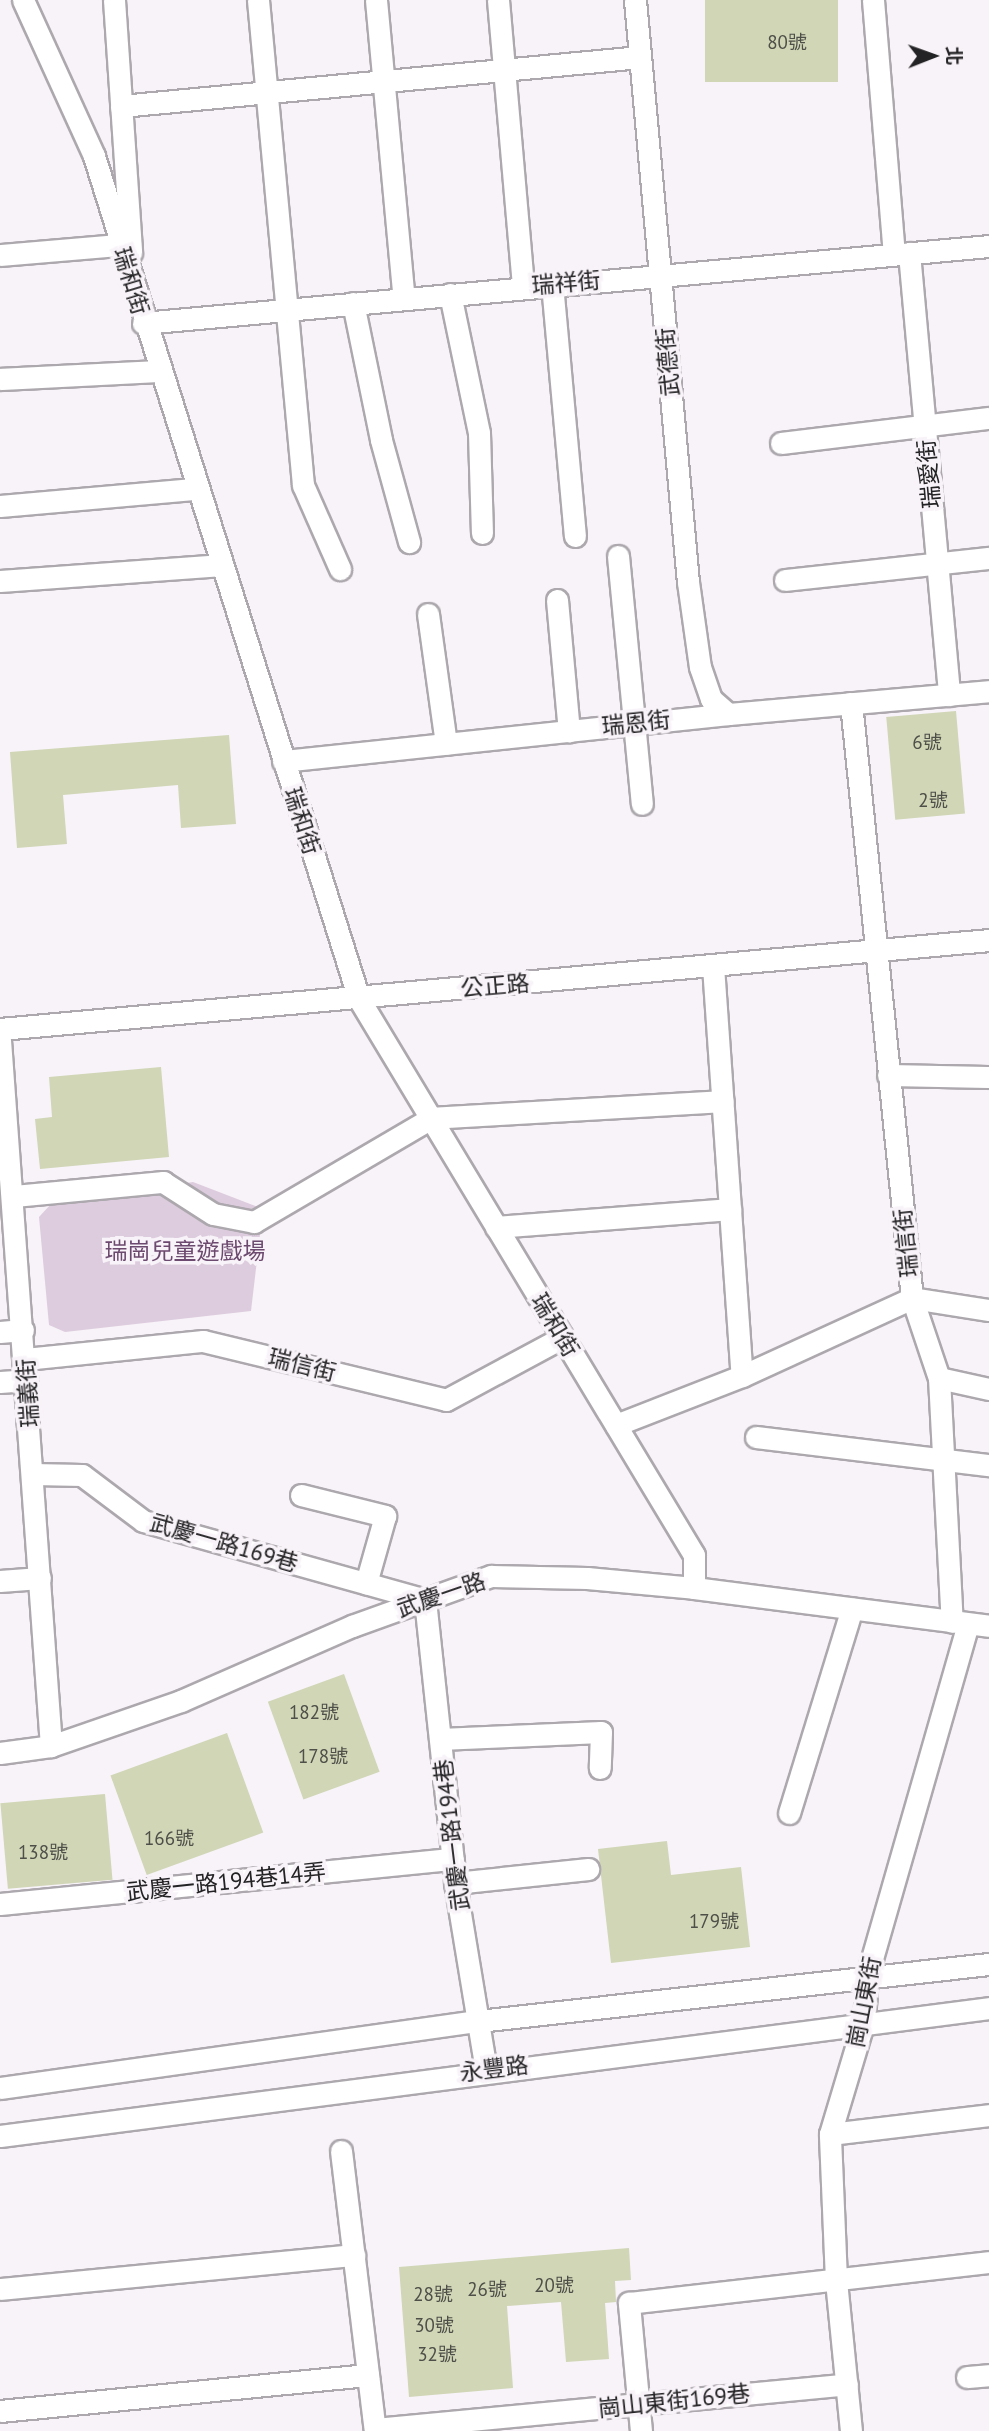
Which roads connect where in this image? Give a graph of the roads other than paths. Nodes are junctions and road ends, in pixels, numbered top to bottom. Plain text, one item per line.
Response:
1 (23, 0) edge
2 (114, 0) edge
3 (258, 0) edge
4 (376, 0) edge
5 (498, 0) edge
6 (635, 0) edge
7 (873, 0) edge
8 (640, 57) junction
9 (504, 69) junction
10 (384, 82) junction
11 (267, 93) junction
12 (121, 106) junction
13 (120, 245) junction
14 (989, 246) edge
15 (902, 253) junction
16 (0, 255) edge
17 (660, 274) junction
18 (552, 284) junction
19 (523, 286) junction
20 (134, 292) junction
21 (450, 294) junction
22 (404, 299) junction
23 (353, 303) junction
24 (288, 310) junction
25 (144, 323) junction
26 (159, 371) junction
27 (0, 379) edge
28 (989, 418) edge
29 (925, 427) junction
30 (781, 443) dead end
31 (196, 489) junction
32 (0, 506) edge
33 (482, 533) dead end
34 (575, 536) dead end
35 (409, 542) dead end
36 (618, 556) dead end
37 (989, 558) edge
38 (937, 564) junction
39 (222, 565) junction
40 (340, 569) dead end
41 (785, 580) dead end
42 (0, 581) edge
43 (557, 600) dead end
44 (428, 614) dead end
45 (989, 691) edge
46 (949, 695) junction
47 (851, 703) junction
48 (729, 713) junction
49 (633, 724) junction
50 (569, 731) junction
51 (446, 744) junction
52 (283, 761) junction
53 (642, 804) dead end
54 (989, 940) edge
55 (875, 951) junction
56 (713, 966) junction
57 (359, 999) junction
58 (0, 1029) edge
59 (0, 1041) edge
60 (888, 1075) junction
61 (989, 1077) edge
62 (723, 1101) junction
63 (431, 1118) junction
64 (14, 1196) junction
65 (730, 1209) junction
66 (496, 1227) junction
67 (912, 1298) junction
68 (989, 1310) edge
69 (23, 1330) junction
70 (0, 1332) edge
71 (563, 1337) junction
72 (26, 1370) junction
73 (742, 1376) junction
74 (939, 1378) junction
75 (0, 1382) edge
76 (989, 1389) edge
77 (616, 1426) junction
78 (756, 1437) dead end
79 (943, 1458) junction
80 (989, 1465) edge
81 (33, 1474) junction
82 (300, 1495) dead end
83 (40, 1577) junction
84 (0, 1581) edge
85 (366, 1583) junction
86 (694, 1588) junction
87 (425, 1600) junction
88 (852, 1608) junction
89 (970, 1624) edge
90 (440, 1739) junction
91 (51, 1746) junction
92 (0, 1752) edge
93 (600, 1768) dead end
94 (789, 1812) dead end
95 (453, 1860) junction
96 (588, 1869) dead end
97 (456, 1883) junction
98 (0, 1904) edge
99 (989, 1964) edge
100 (867, 1976) junction
101 (989, 2008) edge
102 (479, 2021) junction
103 (864, 2021) junction
104 (486, 2070) junction
105 (0, 2088) edge
106 (989, 2115) edge
107 (830, 2134) junction
108 (0, 2136) edge
109 (341, 2151) dead end
110 (354, 2255) junction
111 (989, 2262) edge
112 (836, 2280) junction
113 (0, 2289) edge
114 (368, 2375) junction
115 (989, 2375) edge
116 (967, 2377) dead end
117 (846, 2384) junction
118 (638, 2405) junction
119 (0, 2411) edge
120 (375, 2430) edge
121 (641, 2431) edge
122 (851, 2431) edge

1 - 13 street, 瑞和街
2 - 12 street
3 - 11 street
4 - 10 street
5 - 9 street
6 - 8 street, 武德街
7 - 15 street, 瑞愛街
8 - 9 street
8 - 17 street, 武德街
9 - 10 street
9 - 19 street
10 - 11 street
10 - 22 street
11 - 12 street
11 - 24 street
12 - 20 street
13 - 16 street
13 - 20 street, 瑞和街
14 - 15 street, 瑞祥街
15 - 17 street, 瑞祥街
15 - 29 street, 瑞愛街
17 - 18 street, 瑞祥街
17 - 48 street, 武德街
18 - 19 street, 瑞祥街
18 - 34 street
19 - 21 street, 瑞祥街
20 - 25 street, 瑞和街
21 - 22 street, 瑞祥街
21 - 33 street
22 - 23 street, 瑞祥街
23 - 24 street, 瑞祥街
23 - 35 street
24 - 25 street, 瑞祥街
24 - 40 street
25 - 26 street, 瑞和街
26 - 27 street
26 - 31 street, 瑞和街
28 - 29 street
29 - 30 street
29 - 38 street, 瑞愛街
31 - 32 street
31 - 39 street, 瑞和街
36 - 49 street
37 - 38 street
38 - 41 street
38 - 46 street, 瑞愛街
39 - 42 street
39 - 52 street, 瑞和街
43 - 50 street
44 - 51 street
45 - 46 street, 瑞恩街
46 - 47 street, 瑞恩街
47 - 48 street, 瑞恩街
47 - 55 street, 瑞信街
48 - 49 street, 瑞恩街
49 - 50 street, 瑞恩街
49 - 53 street
50 - 51 street, 瑞恩街
51 - 52 street, 瑞恩街
52 - 57 street, 瑞和街
54 - 55 street, 公正路
55 - 56 street, 公正路
55 - 60 street, 瑞信街
56 - 57 street, 公正路
56 - 62 street
57 - 58 street, 公正路
57 - 63 street, 瑞和街
59 - 64 street, 瑞義街
60 - 61 street
60 - 67 street, 瑞信街
62 - 63 street
62 - 65 street
63 - 64 street
63 - 66 street, 瑞和街
64 - 69 street, 瑞義街
65 - 66 street
65 - 73 street
66 - 71 street, 瑞和街
67 - 68 street
67 - 73 street, 瑞信街
67 - 74 street, 崗山東街
69 - 70 street
69 - 72 street, 瑞義街
71 - 72 street, 瑞信街
71 - 77 street, 瑞和街
72 - 75 street, 瑞信街
72 - 81 street, 瑞義街
73 - 77 street, 瑞信街
74 - 76 street
74 - 79 street, 崗山東街
77 - 86 street, 瑞和街
78 - 79 street
79 - 80 street
79 - 89 street, 崗山東街
81 - 83 street, 瑞義街
81 - 85 street, 武慶一路169巷
82 - 85 street
83 - 84 street
83 - 91 street, 瑞義街
85 - 87 street, 武慶一路169巷
86 - 87 street, 武慶一路
86 - 88 street, 武慶一路
87 - 90 street, 武慶一路194巷
87 - 91 street, 武慶一路
88 - 89 street, 武慶一路
88 - 94 street
89 - 100 street, 崗山東街
90 - 93 street
90 - 95 street, 武慶一路194巷
91 - 92 street, 武慶一路
95 - 97 street, 武慶一路194巷
95 - 98 street, 武慶一路194巷14弄
96 - 97 street
97 - 102 street, 武慶一路194巷
99 - 100 street
100 - 102 street
100 - 103 street, 崗山東街
101 - 103 street, 永豐路
102 - 104 street, 武慶一路194巷
102 - 105 street
103 - 104 street, 永豐路
103 - 107 street, 崗山東街
104 - 108 street, 永豐路
106 - 107 street
107 - 112 street, 崗山東街
109 - 110 street
110 - 113 street
110 - 114 street
111 - 112 street
112 - 117 street, 崗山東街
112 - 118 street
114 - 119 street
114 - 120 street
115 - 116 street
117 - 118 street, 崗山東街169巷
117 - 122 street, 崗山東街
118 - 120 street, 崗山東街169巷
118 - 121 street

